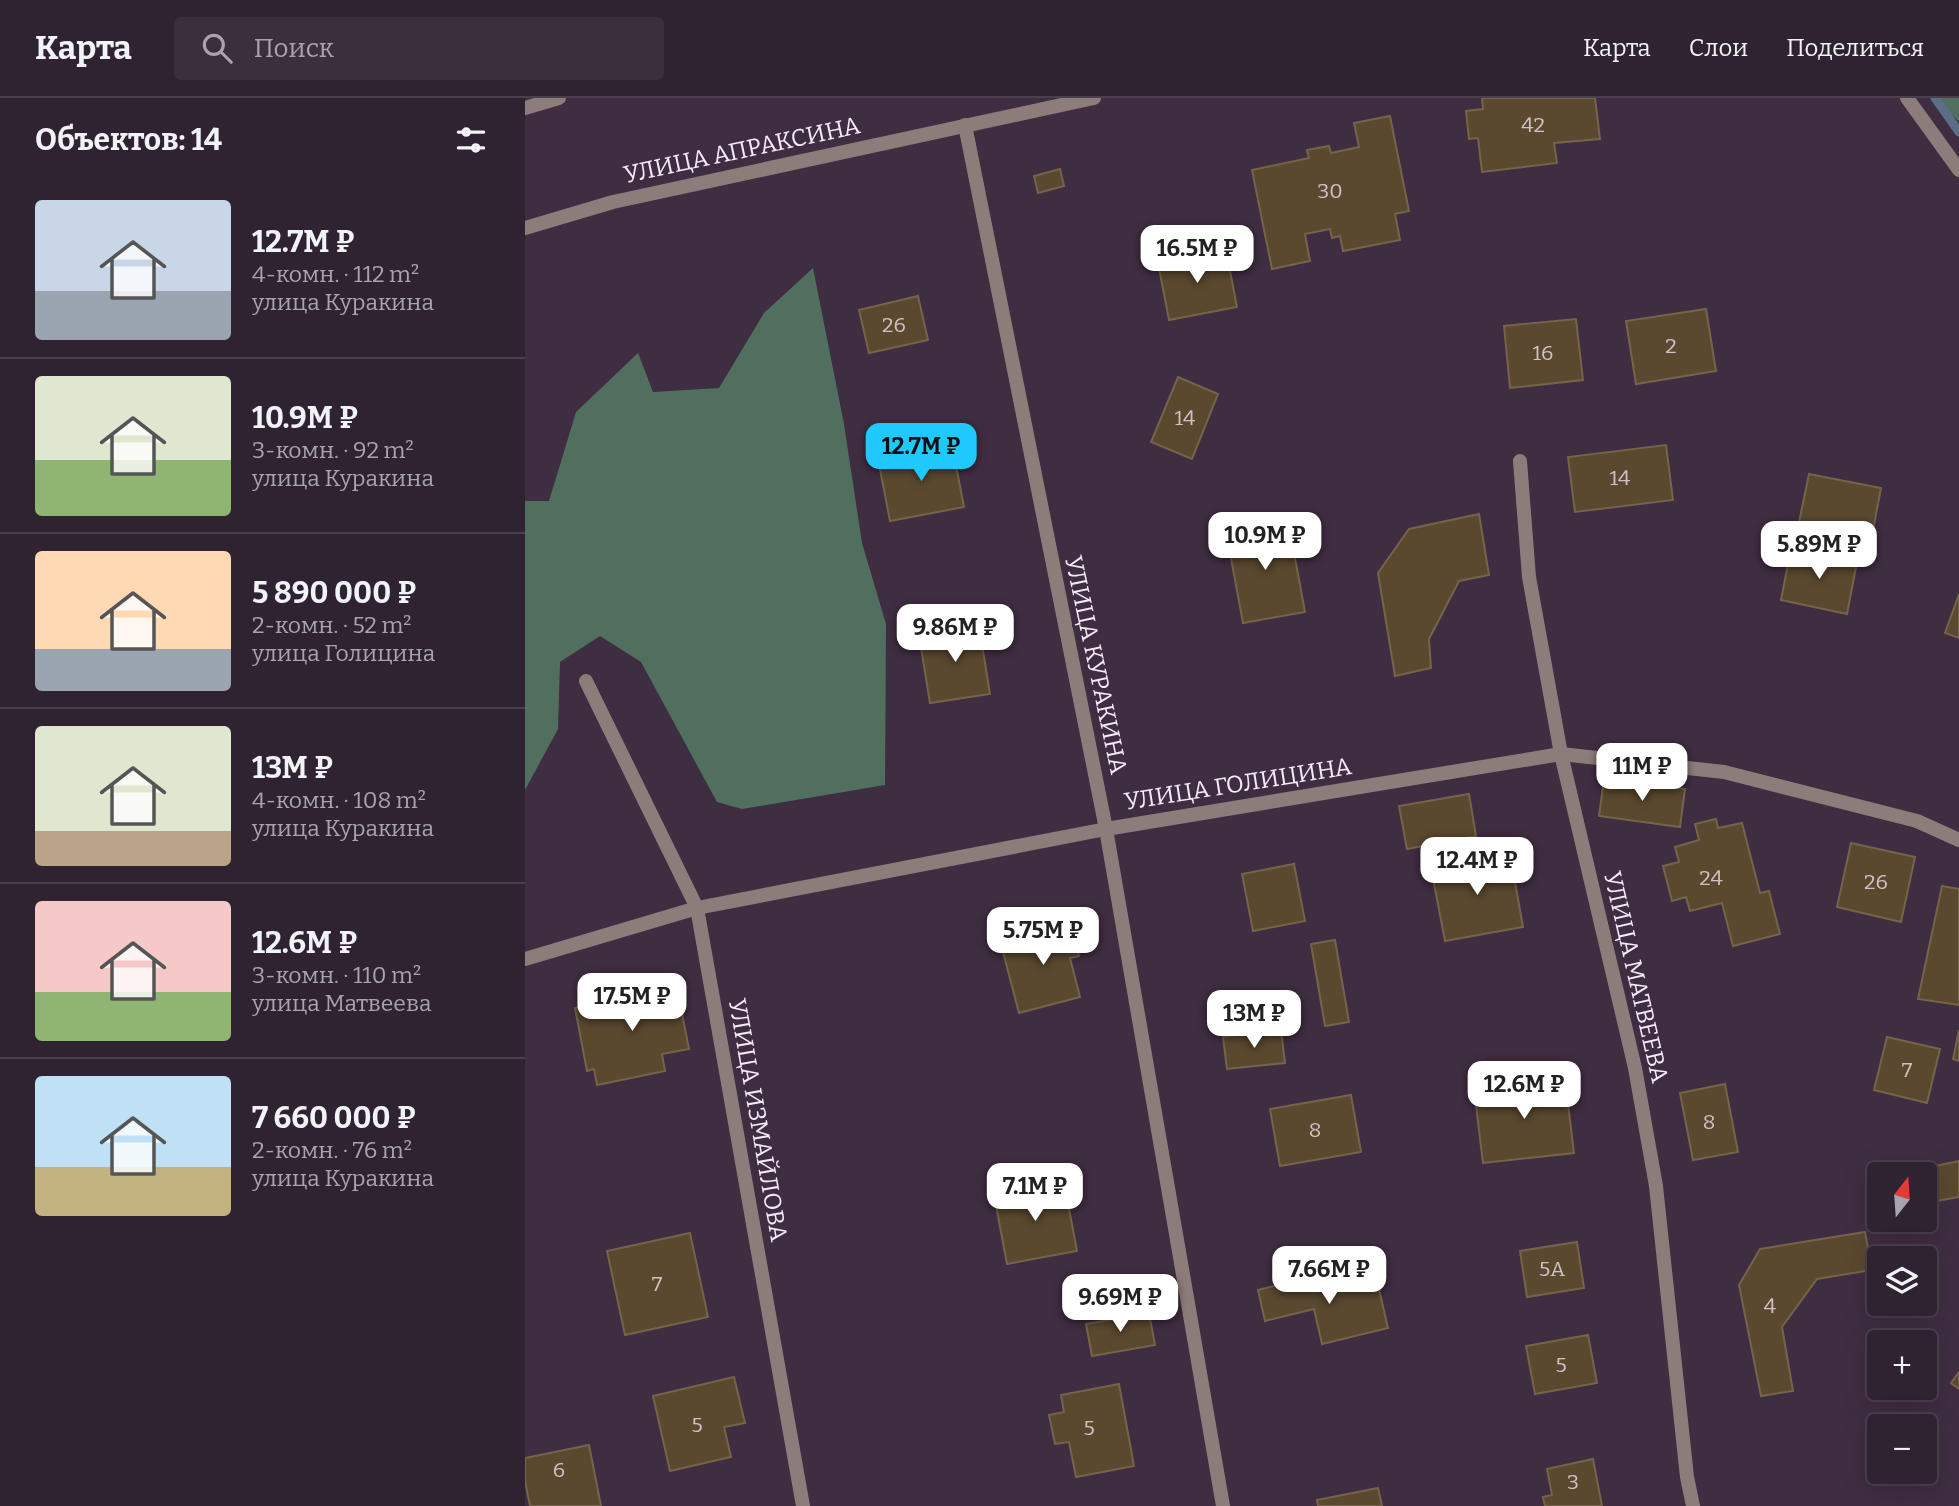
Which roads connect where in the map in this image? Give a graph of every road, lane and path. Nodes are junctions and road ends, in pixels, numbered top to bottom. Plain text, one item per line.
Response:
1 (559, 98) edge
2 (1094, 98) edge
3 (1907, 98) edge
4 (525, 108) edge
5 (965, 125) junction
6 (1959, 170) edge
7 (525, 228) edge
8 (1520, 461) dead end
9 (586, 681) dead end
10 (1562, 754) junction
11 (1106, 829) junction
12 (1959, 840) edge
13 (697, 908) junction
14 (525, 960) edge
15 (803, 1506) edge
16 (1223, 1506) edge
17 (1693, 1506) edge

1 - 4 street
2 - 5 street, УЛИЦА АПРАКСИНА
3 - 6 street
5 - 7 street, УЛИЦА АПРАКСИНА
5 - 11 street, УЛИЦА КУРАКИНА
8 - 10 street, УЛИЦА МАТВЕЕВА
9 - 13 street, УЛИЦА ИЗМАЙЛОВА
10 - 11 street, УЛИЦА ГОЛИЦИНА
10 - 12 street, УЛИЦА ГОЛИЦИНА
10 - 17 street, УЛИЦА МАТВЕЕВА
11 - 13 street, УЛИЦА ГОЛИЦИНА
11 - 16 street, УЛИЦА КУРАКИНА
13 - 14 street, УЛИЦА ГОЛИЦИНА
13 - 15 street, УЛИЦА ИЗМАЙЛОВА

